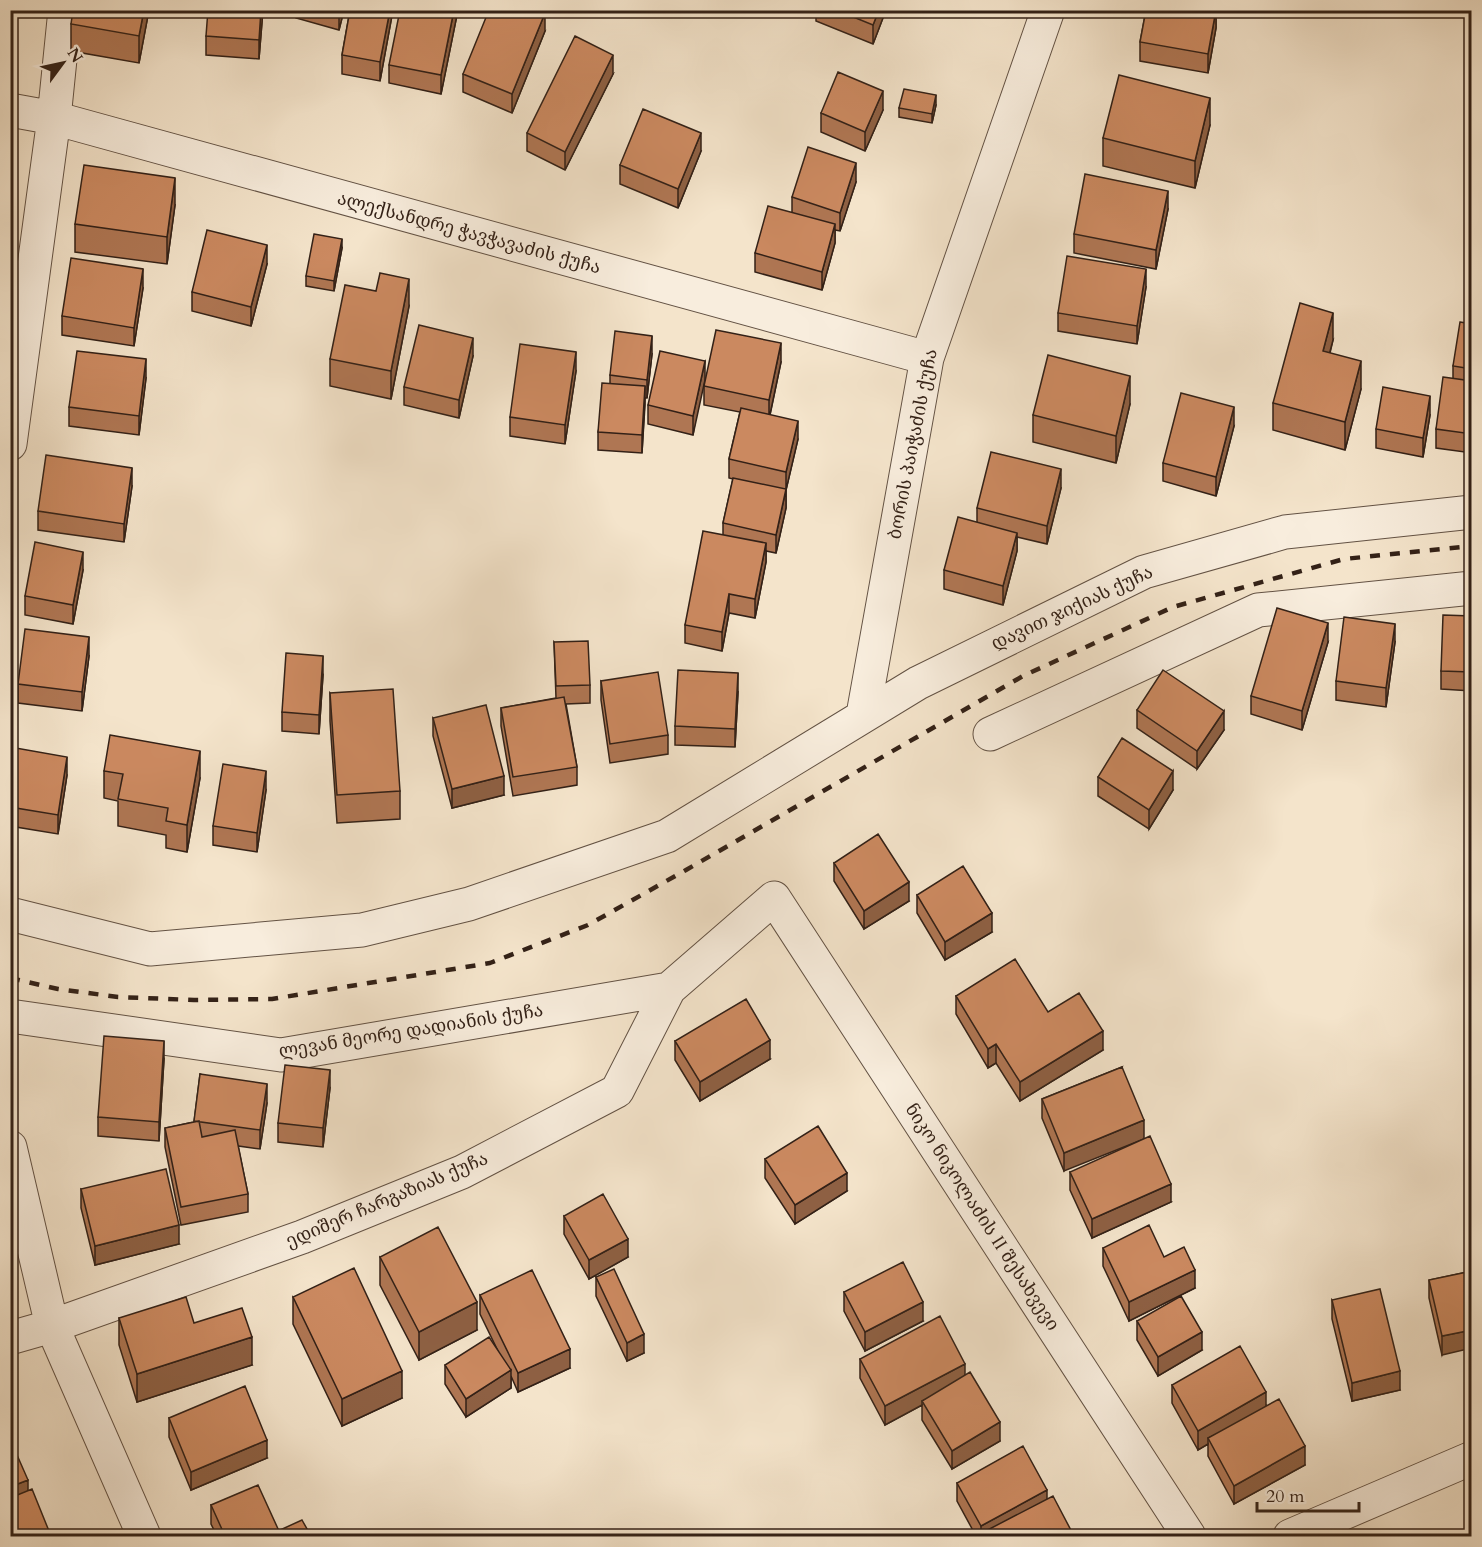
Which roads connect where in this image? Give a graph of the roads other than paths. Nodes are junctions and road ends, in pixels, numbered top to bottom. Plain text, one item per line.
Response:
1 (65, 10) edge
2 (1048, 10) edge
3 (10, 110) edge
4 (54, 118) junction
5 (927, 358) junction
6 (10, 444) edge
7 (1472, 512) edge
8 (1472, 588) edge
9 (863, 715) junction
10 (990, 734) dead end
11 (774, 898) joint
12 (10, 914) edge
13 (669, 989) junction
14 (10, 1016) edge
15 (10, 1147) edge
16 (52, 1326) junction
17 (10, 1338) edge
18 (1472, 1458) edge
19 (144, 1536) edge
20 (1190, 1536) edge
21 (1290, 1536) edge

1 - 4 street
2 - 5 street, ბორის პაიჭაძის ქუჩა
3 - 4 street, ალექსანდრე ჭავჭავაძის ქუჩა
4 - 5 street, ალექსანდრე ჭავჭავაძის ქუჩა
4 - 6 street
5 - 9 street, ბორის პაიჭაძის ქუჩა
7 - 9 street, დავით ჯიქიას ქუჩა
8 - 10 street
9 - 12 street
11 - 13 street, ედიშერ ჩარგაზიას ქუჩა
11 - 20 street, ნიკო ნიკოლაძის II შესახვევი
13 - 14 street, ლევან მეორე დადიანის ქუჩა
13 - 16 street, ედიშერ ჩარგაზიას ქუჩა
15 - 16 street
16 - 17 street, ედიშერ ჩარგაზიას ქუჩა
16 - 19 street
18 - 21 street

